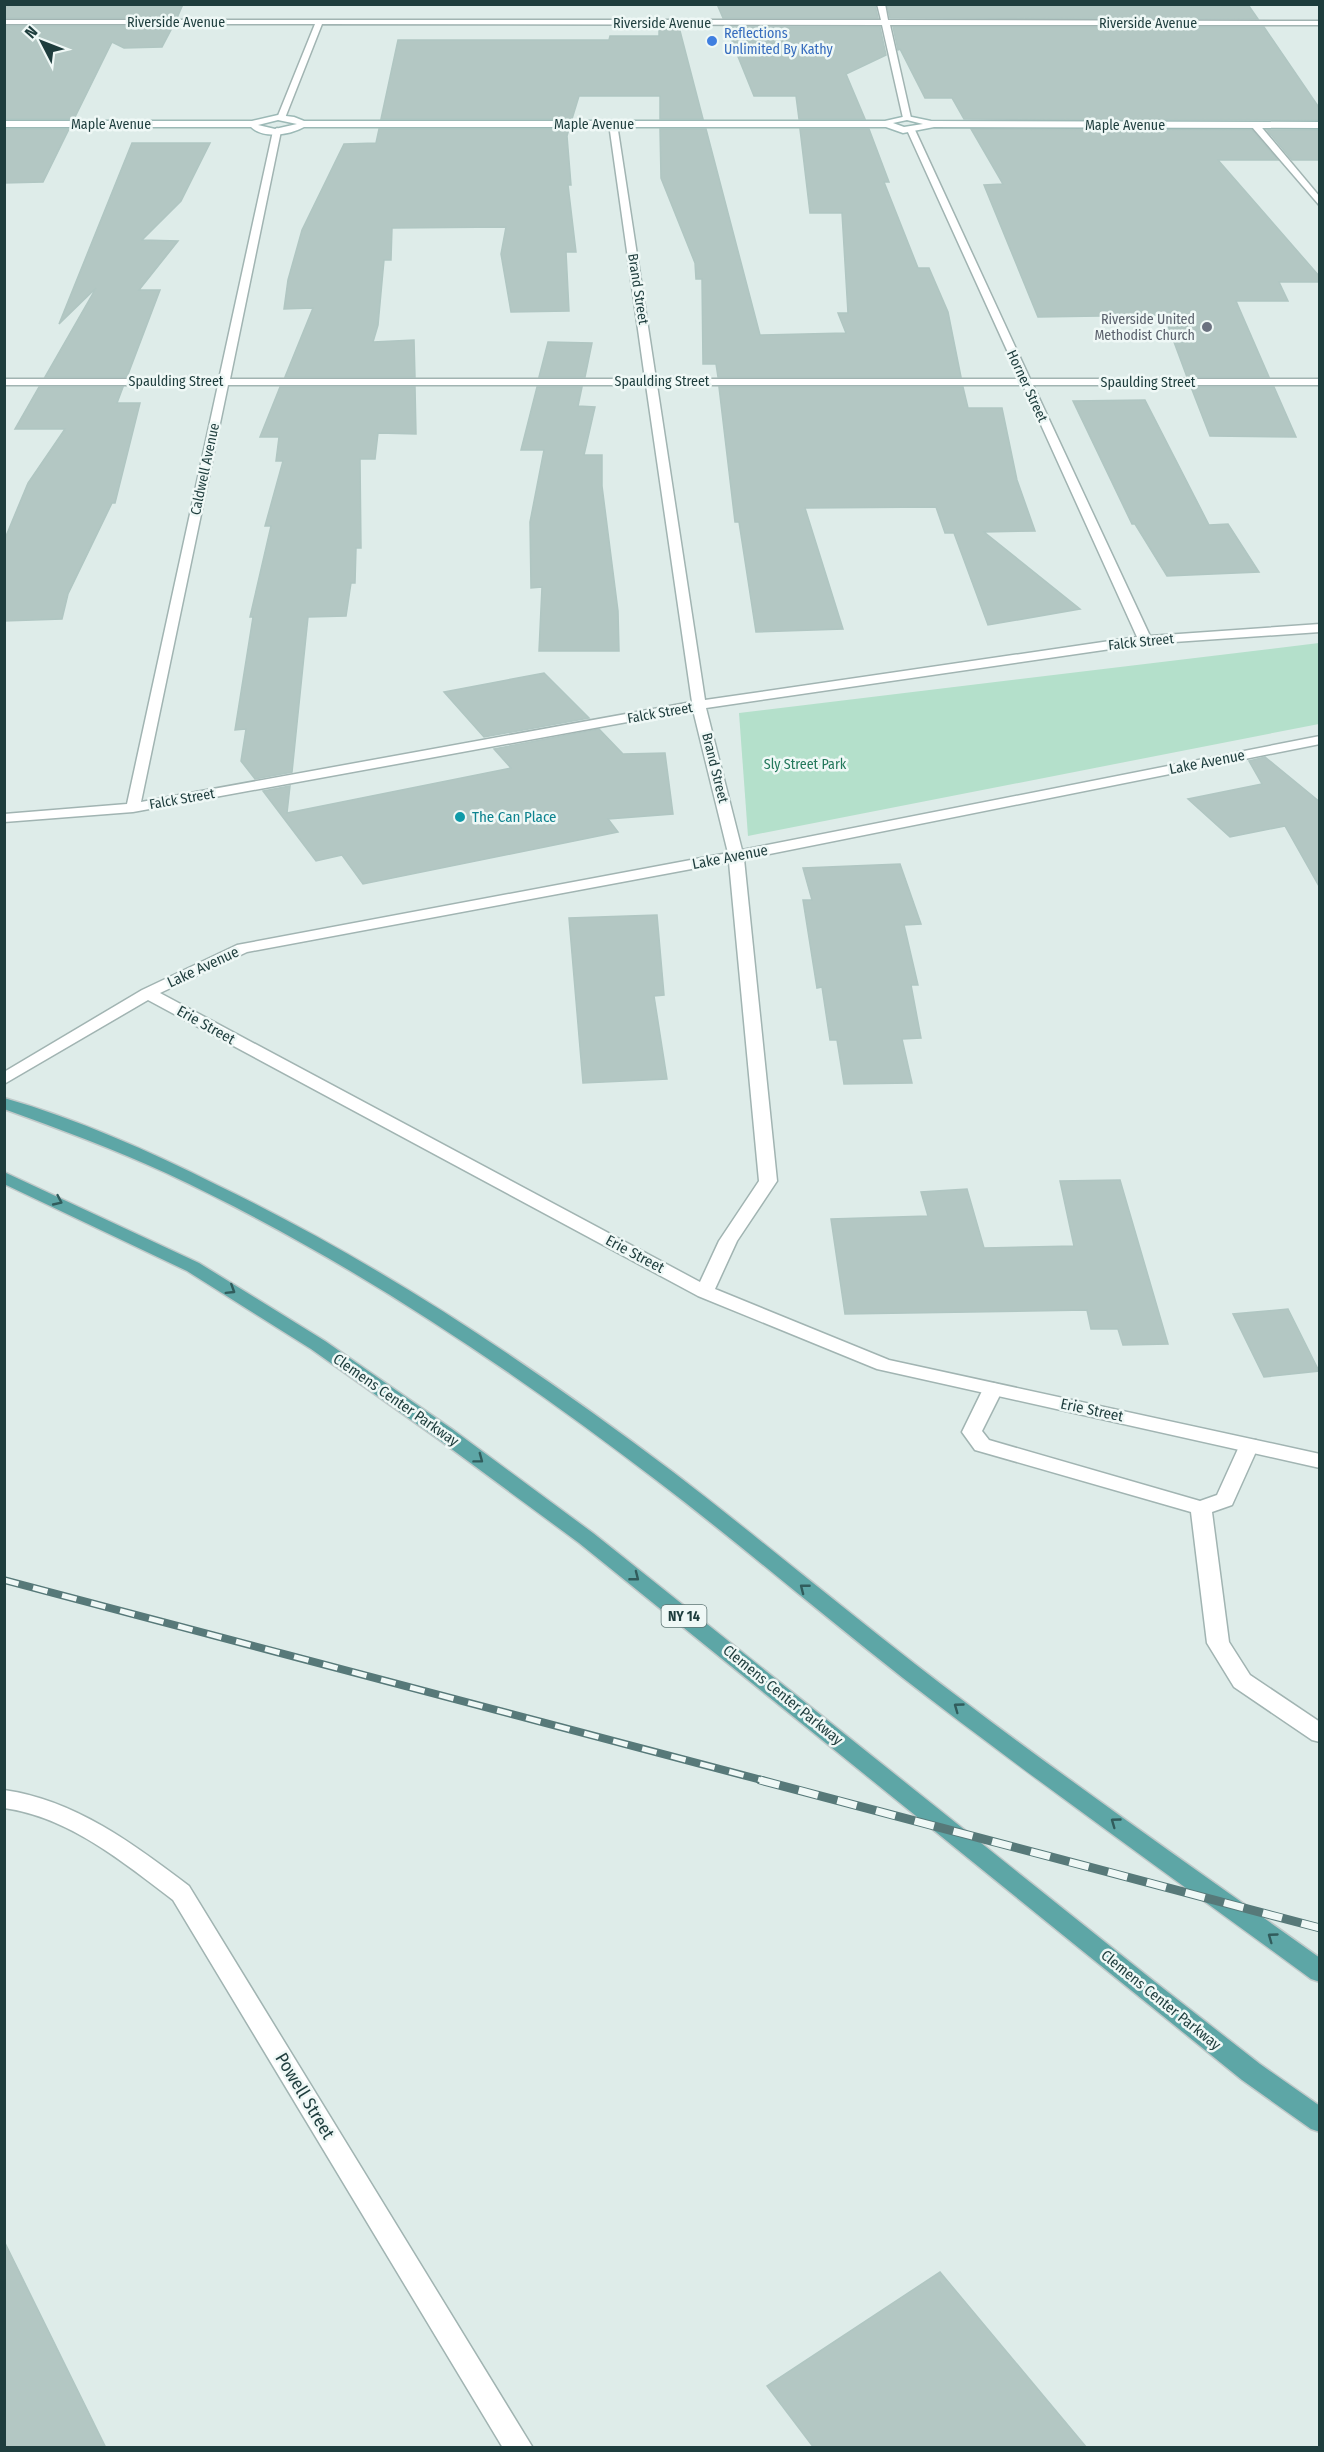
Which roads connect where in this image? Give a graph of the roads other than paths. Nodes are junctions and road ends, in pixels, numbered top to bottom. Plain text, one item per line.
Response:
1 (881, 4) edge
2 (4, 21) edge
3 (319, 23) junction
4 (885, 23) junction
5 (1320, 23) edge
6 (281, 118) junction
7 (907, 118) junction
8 (4, 124) edge
9 (254, 124) junction
10 (302, 124) junction
11 (613, 124) junction
12 (887, 124) junction
13 (931, 124) junction
14 (1256, 125) junction
15 (1320, 125) edge
16 (911, 130) junction
17 (277, 131) junction
18 (1320, 203) edge
19 (224, 381) junction
20 (652, 381) junction
21 (4, 382) edge
22 (1025, 382) junction
23 (1320, 382) edge
24 (1320, 628) edge
25 (1145, 640) junction
26 (699, 705) junction
27 (1320, 740) edge
28 (133, 808) junction
29 (4, 818) edge
30 (736, 856) junction
31 (148, 993) junction
32 (4, 1079) edge
33 (4, 1103) edge
34 (4, 1177) edge
35 (705, 1292) junction
36 (993, 1389) junction
37 (1249, 1445) junction
38 (1320, 1461) edge
39 (1201, 1508) junction
40 (1320, 1734) edge
41 (4, 1799) edge
42 (1320, 1972) edge
43 (1320, 2121) edge
44 (519, 2448) edge

1 - 4 street
2 - 3 street, Riverside Avenue
3 - 4 street, Riverside Avenue
3 - 6 street
4 - 5 street, Riverside Avenue
4 - 7 street
6 - 9 street
6 - 10 street
7 - 12 street
7 - 13 street
8 - 9 street, Maple Avenue
9 - 17 street
10 - 11 street, Maple Avenue
10 - 17 street
11 - 12 street, Maple Avenue
11 - 20 street, Brand Street
12 - 16 street
13 - 14 street, Maple Avenue
13 - 16 street
14 - 15 street, Maple Avenue
14 - 18 street
16 - 22 street, Horner Street
17 - 19 street, Caldwell Avenue
19 - 20 street, Spaulding Street
19 - 21 street, Spaulding Street
19 - 28 street, Caldwell Avenue
20 - 22 street, Spaulding Street
20 - 26 street, Brand Street
22 - 23 street, Spaulding Street
22 - 25 street, Horner Street
24 - 25 street, Falck Street
25 - 26 street, Falck Street
26 - 28 street, Falck Street
26 - 30 street, Brand Street
27 - 30 street, Lake Avenue
28 - 29 street, Falck Street
30 - 31 street, Lake Avenue
30 - 35 street, Brand Street
31 - 32 street
31 - 35 street, Erie Street
42 -> 33 main road
34 -> 43 main road, Clemens Center Parkway / NY 14
35 - 36 street, Erie Street
36 - 37 street, Erie Street
36 - 39 street
37 - 38 street, Erie Street
37 - 39 street
39 - 40 street
41 - 44 street, Powell Street

